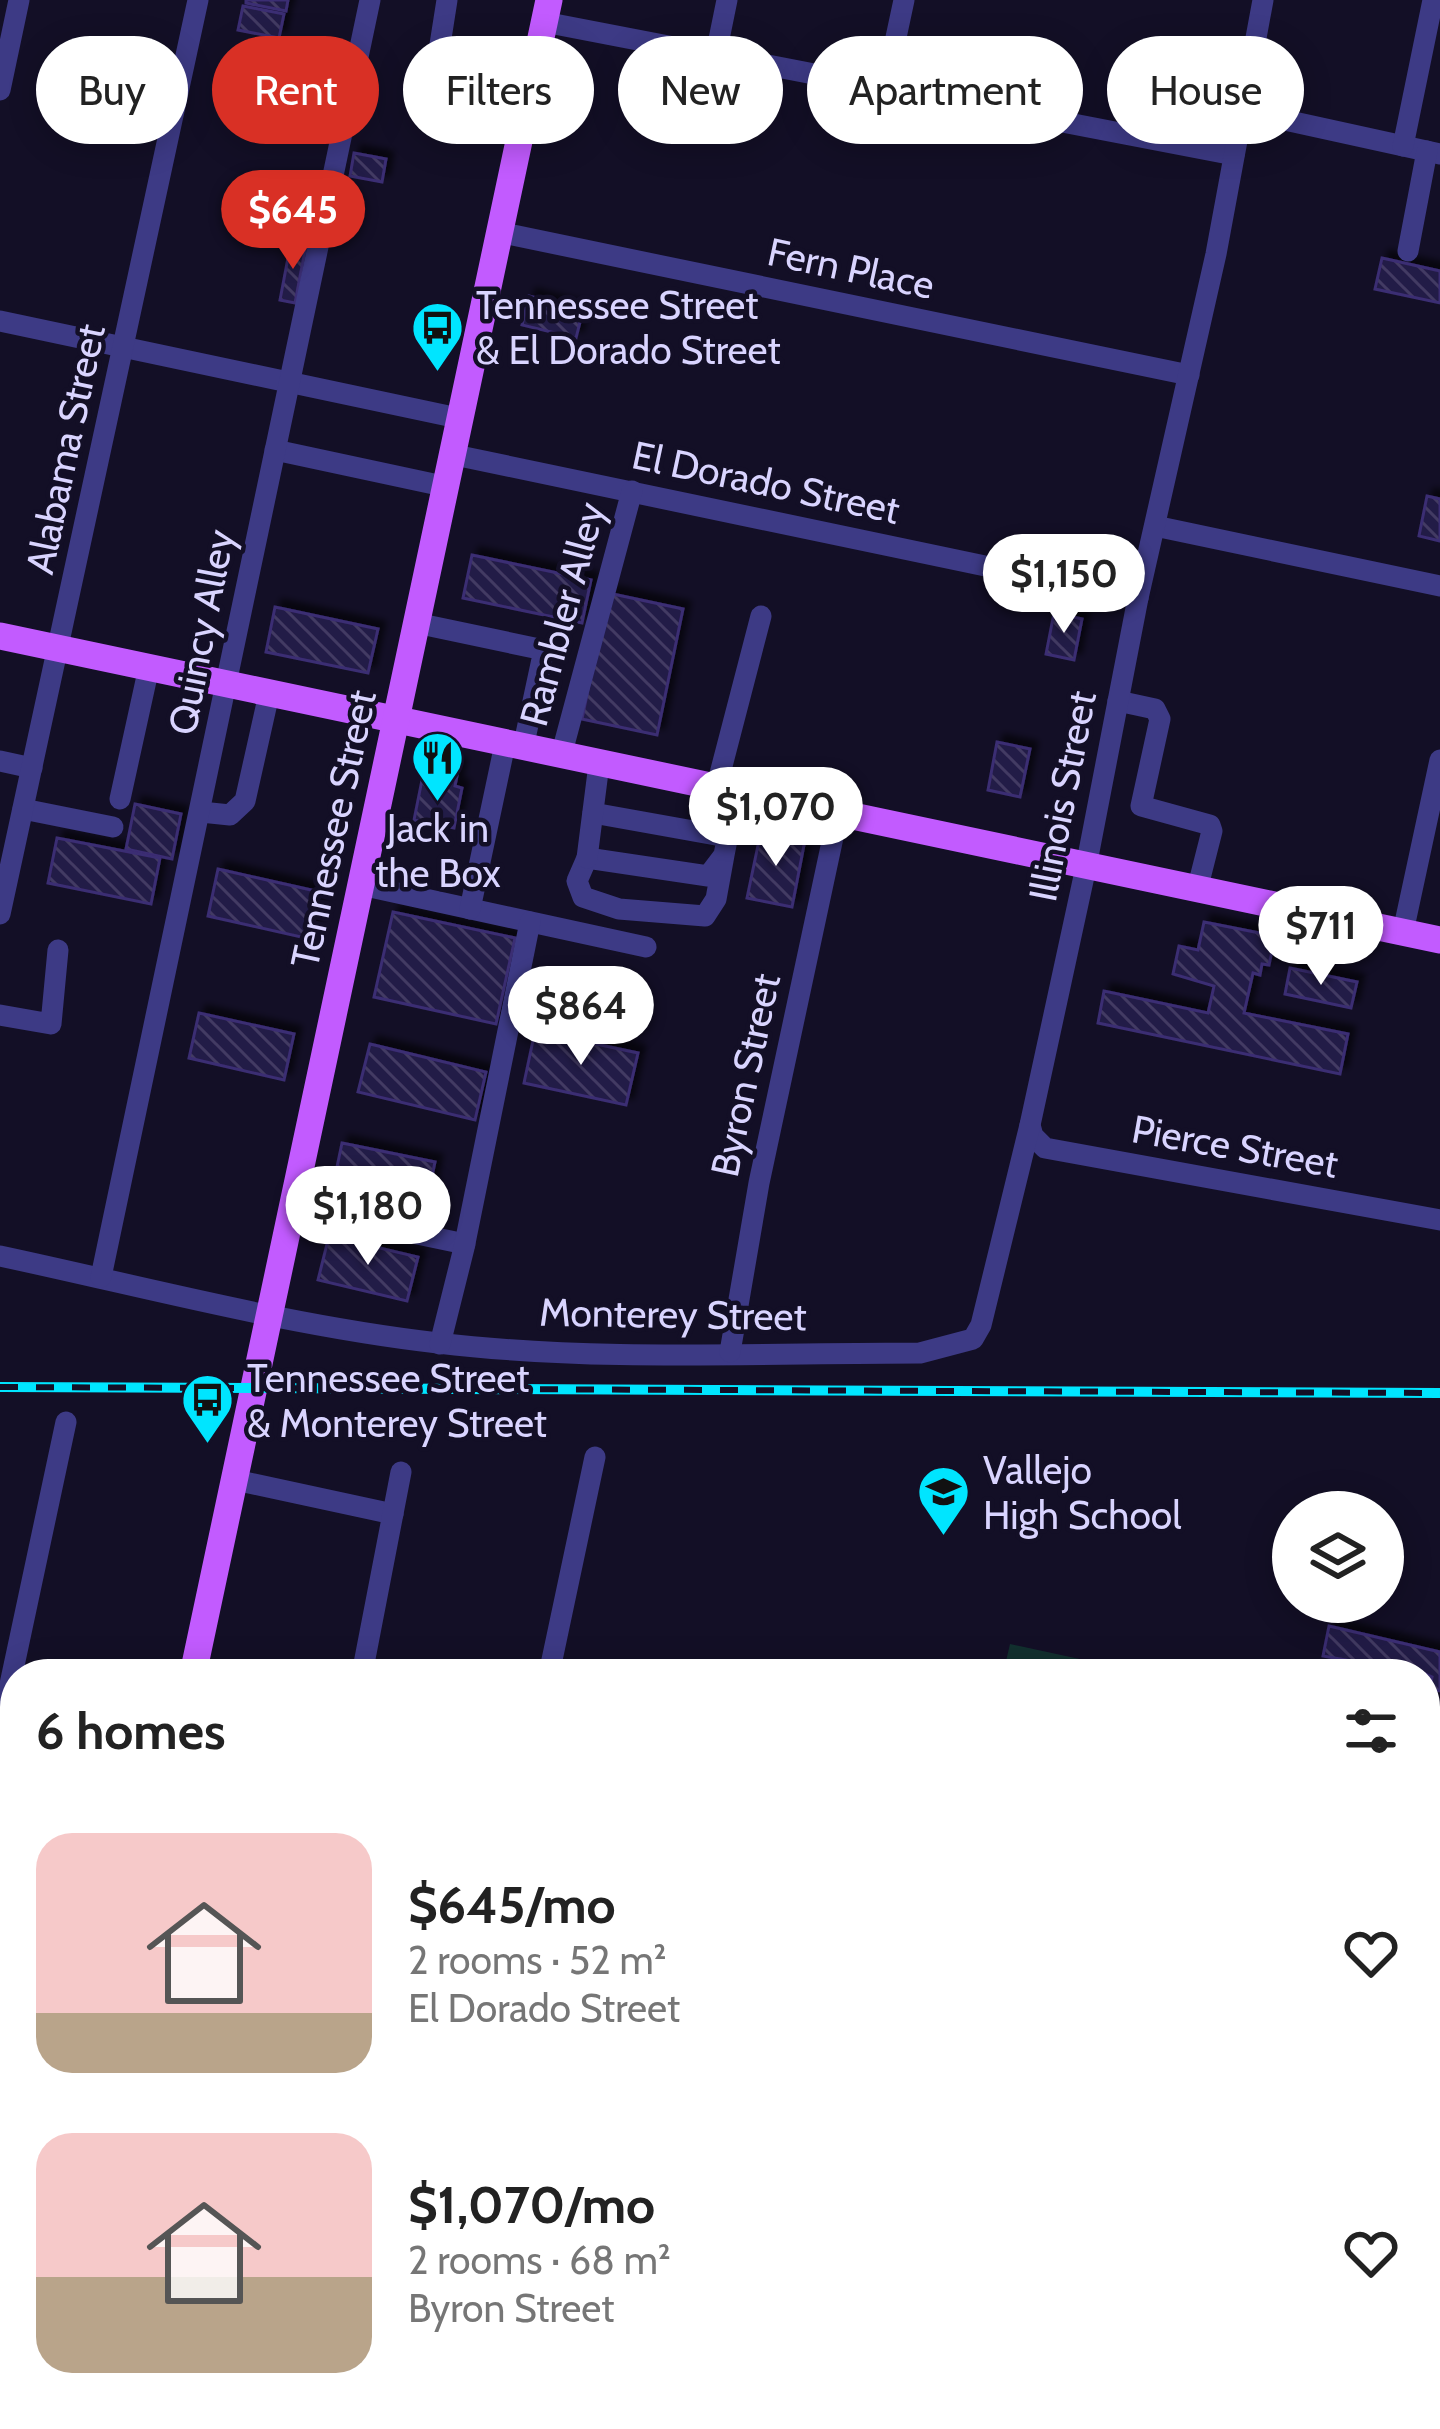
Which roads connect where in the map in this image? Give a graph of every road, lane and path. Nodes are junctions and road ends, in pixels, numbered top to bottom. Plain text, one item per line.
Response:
1 (19, 0) edge
2 (198, 0) edge
3 (370, 0) edge
4 (447, 0) edge
5 (727, 0) edge
6 (904, 0) edge
7 (1433, 0) edge
8 (1258, 1) edge
9 (546, 11) edge
10 (441, 36) edge
11 (645, 36) edge
12 (720, 36) edge
13 (896, 36) edge
14 (1254, 36) edge
15 (0, 90) edge
16 (1304, 124) edge
17 (1083, 126) edge
18 (517, 144) edge
19 (1236, 144) edge
20 (1402, 146) junction
21 (1433, 152) edge
22 (1234, 155) junction
23 (498, 232) junction
24 (1408, 251) dead end
25 (0, 321) edge
26 (125, 348) junction
27 (1189, 375) junction
28 (288, 383) junction
29 (458, 418) junction
30 (275, 450) junction
31 (450, 454) junction
32 (443, 487) junction
33 (632, 490) junction
34 (1154, 526) junction
35 (1440, 586) edge
36 (1138, 598) junction
37 (760, 616) dead end
38 (416, 623) junction
39 (0, 636) edge
40 (58, 649) junction
41 (149, 668) junction
42 (228, 685) junction
43 (268, 694) junction
44 (1118, 701) junction
45 (396, 721) junction
46 (514, 746) junction
47 (561, 756) junction
48 (1440, 760) edge
49 (0, 761) edge
50 (599, 764) junction
51 (32, 768) junction
52 (726, 791) junction
53 (1100, 797) junction
54 (120, 799) dead end
55 (1141, 806) junction
56 (23, 809) junction
57 (201, 812) junction
58 (593, 813) junction
59 (838, 814) junction
60 (113, 827) dead end
61 (726, 846) junction
62 (587, 858) junction
63 (1086, 867) junction
64 (362, 885) junction
65 (1197, 890) junction
66 (470, 909) junction
67 (0, 914) edge
68 (530, 922) junction
69 (1403, 932) junction
70 (1440, 940) edge
71 (646, 946) dead end
72 (58, 950) dead end
73 (0, 1015) edge
74 (1030, 1125) junction
75 (293, 1208) junction
76 (1440, 1220) edge
77 (465, 1244) junction
78 (0, 1256) edge
79 (101, 1277) junction
80 (270, 1314) junction
81 (440, 1344) junction
82 (730, 1352) junction
83 (922, 1353) joint
84 (66, 1422) dead end
85 (595, 1457) dead end
86 (401, 1472) dead end
87 (235, 1480) junction
88 (393, 1514) junction
89 (15, 1659) edge
90 (196, 1659) edge
91 (365, 1659) edge
92 (552, 1659) edge

1 - 15 street
2 - 26 street, Alabama Street
3 - 28 street, Quincy Alley
4 - 10 street
5 - 12 street
6 - 13 street
7 - 20 street
8 - 14 street, Illinois Street
9 - 11 street
16 - 20 street
17 - 22 street
18 - 23 main road, Tennessee Street
19 - 22 street, Illinois Street
20 - 21 street
21 - 24 street
22 - 27 street, Illinois Street
23 - 27 street, Fern Place
23 - 29 main road, Tennessee Street
25 - 26 street
26 - 28 street
26 - 40 street, Alabama Street
27 - 34 street, Illinois Street
28 - 29 street
28 - 30 street, Quincy Alley
29 - 31 main road, Tennessee Street
30 - 32 street
30 - 42 street, Quincy Alley
31 - 32 main road, Tennessee Street
31 - 33 street, El Dorado Street
32 - 38 main road, Tennessee Street
33 - 36 street, El Dorado Street
33 - 47 street, Rambler Alley
34 - 35 street
34 - 36 street, Illinois Street
36 - 44 street, Illinois Street
37 - 52 street
38 - 45 main road, Tennessee Street
38 - 46 street
39 - 40 main road
40 - 41 main road
40 - 51 street, Alabama Street
41 - 42 main road
41 - 54 street
42 - 43 main road
42 - 57 street, Quincy Alley
43 - 45 main road
43 - 57 street
44 - 53 street, Illinois Street
44 - 55 street
45 - 46 main road
45 - 64 main road, Tennessee Street
46 - 47 main road
46 - 66 street
47 - 50 main road
48 - 69 street
49 - 51 street
50 - 52 main road
50 - 58 street
51 - 56 street, Alabama Street
52 - 59 main road
52 - 61 street
53 - 55 street
53 - 63 street, Illinois Street
55 - 65 street
56 - 60 street
56 - 67 street, Alabama Street
57 - 79 street, Quincy Alley
58 - 61 street
58 - 62 street
59 - 63 main road
59 - 82 street, Byron Street
61 - 62 street
61 - 62 street
63 - 65 main road
63 - 74 street, Illinois Street
64 - 66 street
64 - 75 main road, Tennessee Street
65 - 69 main road
66 - 68 street
68 - 71 street
68 - 77 street
69 - 70 main road
72 - 73 street
74 - 76 street, Pierce Street
74 - 83 street, Illinois Street
75 - 77 street
75 - 80 main road, Tennessee Street
77 - 81 street
78 - 79 street, Monterey Street
79 - 80 street, Monterey Street
80 - 81 street, Monterey Street
80 - 87 main road, Tennessee Street
81 - 82 street, Monterey Street
82 - 83 street, Monterey Street
84 - 89 street
85 - 92 street
86 - 88 street
87 - 88 street
87 - 90 main road, Tennessee Street
88 - 91 street

